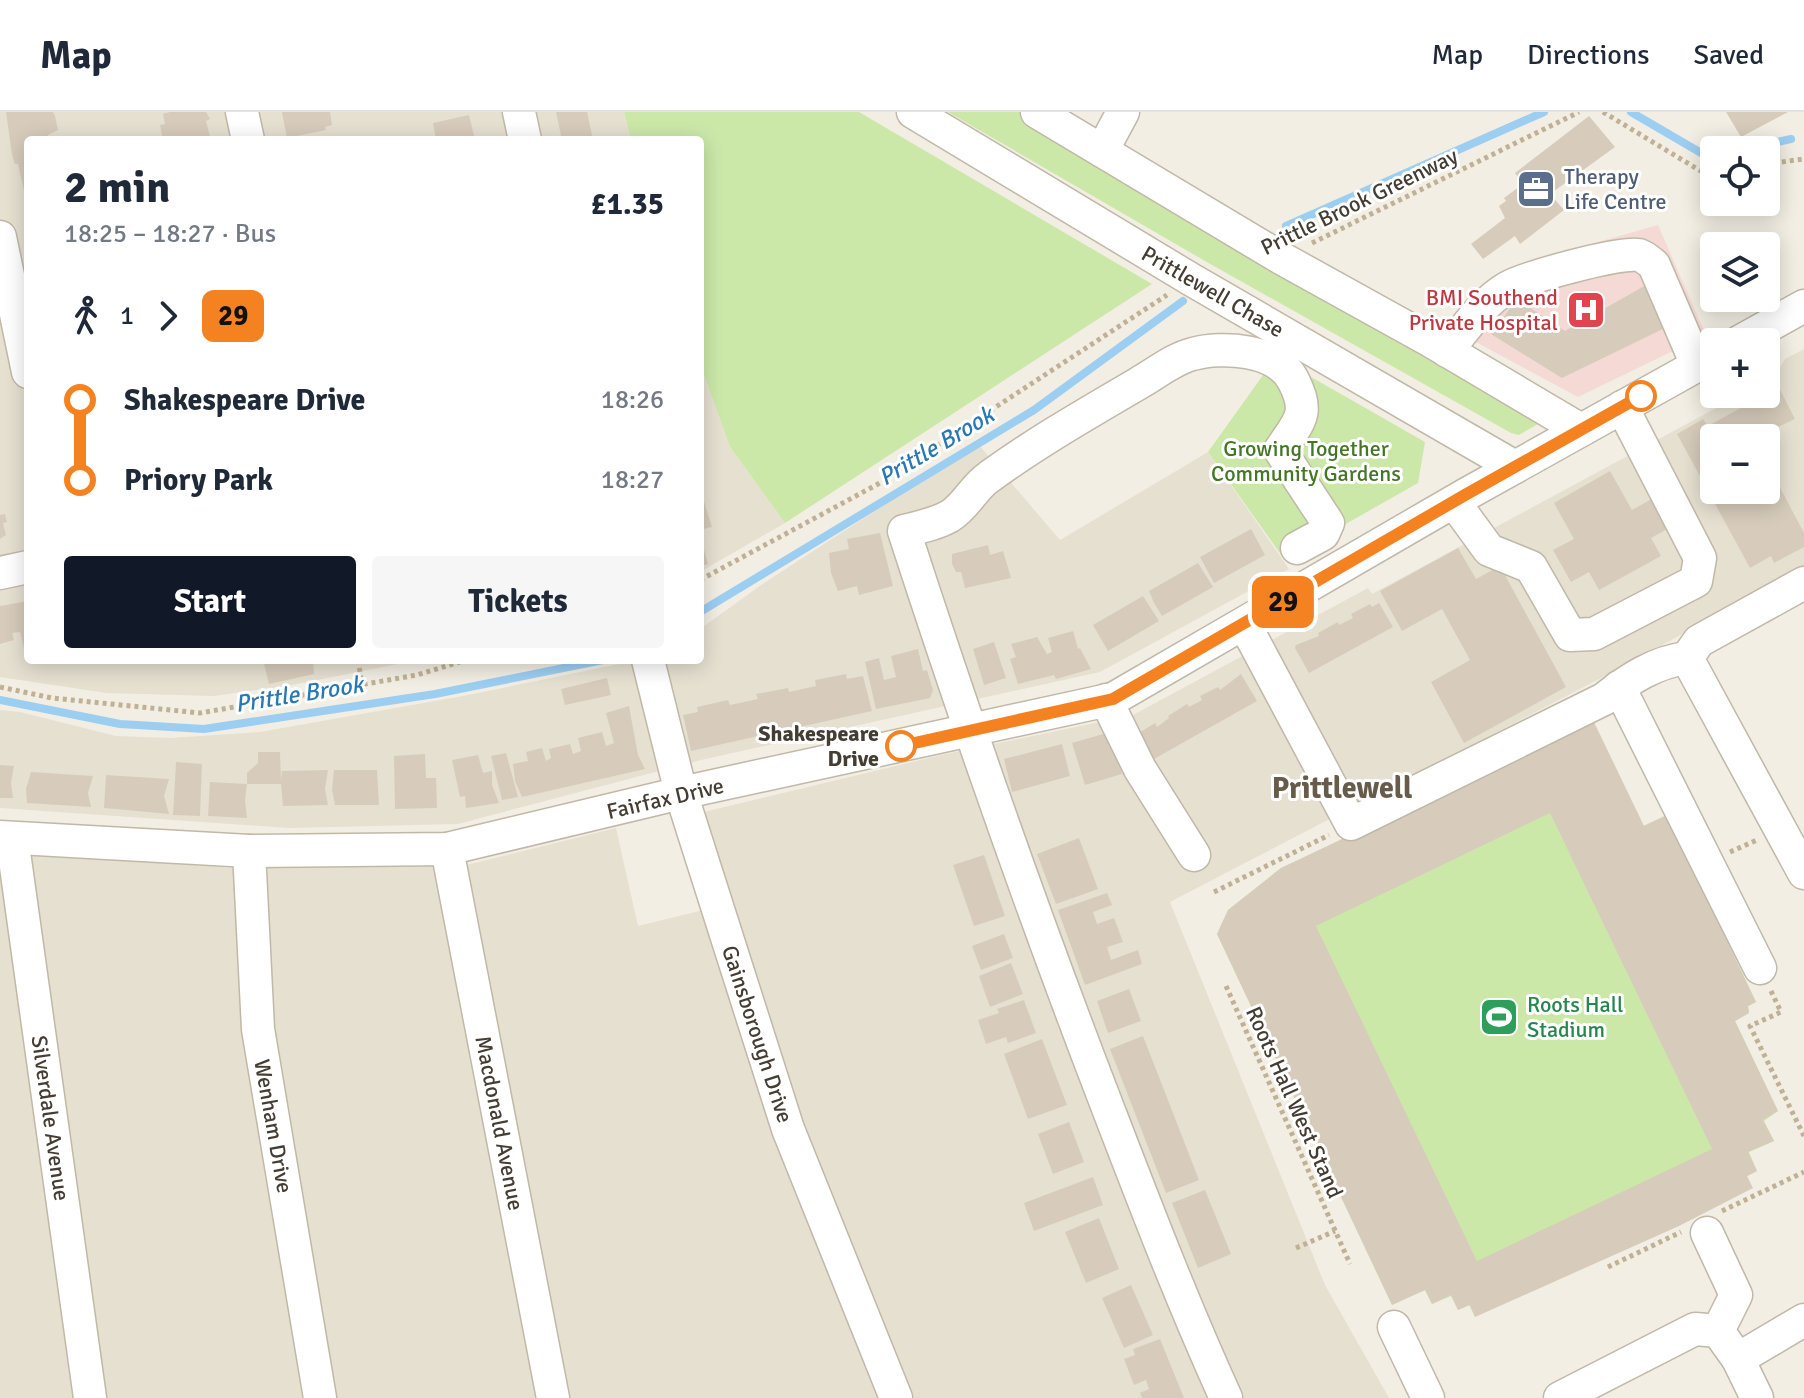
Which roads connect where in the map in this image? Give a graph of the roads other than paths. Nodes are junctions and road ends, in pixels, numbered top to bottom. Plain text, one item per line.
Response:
1 (242, 112) edge
2 (519, 112) edge
3 (913, 112) edge
4 (1037, 112) edge
5 (1123, 112) edge
6 (247, 136) edge
7 (524, 136) edge
8 (1102, 151) junction
9 (0, 237) edge
10 (1804, 306) edge
11 (1764, 328) edge
12 (1700, 350) edge
13 (1447, 351) junction
14 (24, 353) edge
15 (1700, 364) edge
16 (1622, 407) junction
17 (1581, 430) junction
18 (1468, 440) junction
19 (1515, 467) junction
20 (1459, 498) junction
21 (1297, 548) dead end
22 (24, 568) edge
23 (0, 573) edge
24 (1804, 583) edge
25 (1245, 625) junction
26 (1687, 658) junction
27 (649, 664) edge
28 (1619, 687) junction
29 (1106, 700) junction
30 (969, 730) junction
31 (681, 793) junction
32 (6, 838) edge
33 (447, 849) junction
34 (249, 851) junction
35 (1194, 855) dead end
36 (1804, 873) edge
37 (1760, 968) road end
38 (1707, 1233) dead end
39 (1804, 1320) edge
40 (1394, 1327) dead end
41 (1718, 1331) junction
42 (1738, 1359) junction
43 (90, 1398) edge
44 (320, 1398) edge
45 (553, 1398) edge
46 (896, 1398) edge
47 (1226, 1398) edge
48 (1428, 1398) edge
49 (1560, 1398) edge
50 (1757, 1398) edge

1 - 6 street
2 - 7 street
3 - 18 street, Prittlewell Chase
4 - 8 street
5 - 8 street
8 - 13 street
9 - 14 street
10 - 11 street
12 - 13 street
13 - 17 street
15 - 16 street, Fairfax Drive
16 - 17 street, Fairfax Drive
16 - 20 street
17 - 19 street, Fairfax Drive
18 - 19 street, Prittlewell Chase
18 - 20 street
19 - 20 street, Fairfax Drive
20 - 25 street, Fairfax Drive
21 - 30 street
22 - 23 street
24 - 26 street
25 - 28 street
25 - 29 street, Fairfax Drive
26 - 28 street
26 - 36 street
27 - 31 street, Gainsborough Drive
28 - 37 street
29 - 30 street, Fairfax Drive
29 - 35 street
30 - 31 street, Fairfax Drive
30 - 47 street
31 - 33 street, Fairfax Drive
31 - 46 street, Gainsborough Drive
32 - 34 street, Fairfax Drive
32 - 43 street, Silverdale Avenue
33 - 34 street, Fairfax Drive
33 - 45 street, Macdonald Avenue
34 - 44 street, Wenham Drive
38 - 41 street
39 - 42 street
40 - 48 street
41 - 42 street
41 - 49 street
42 - 50 street

